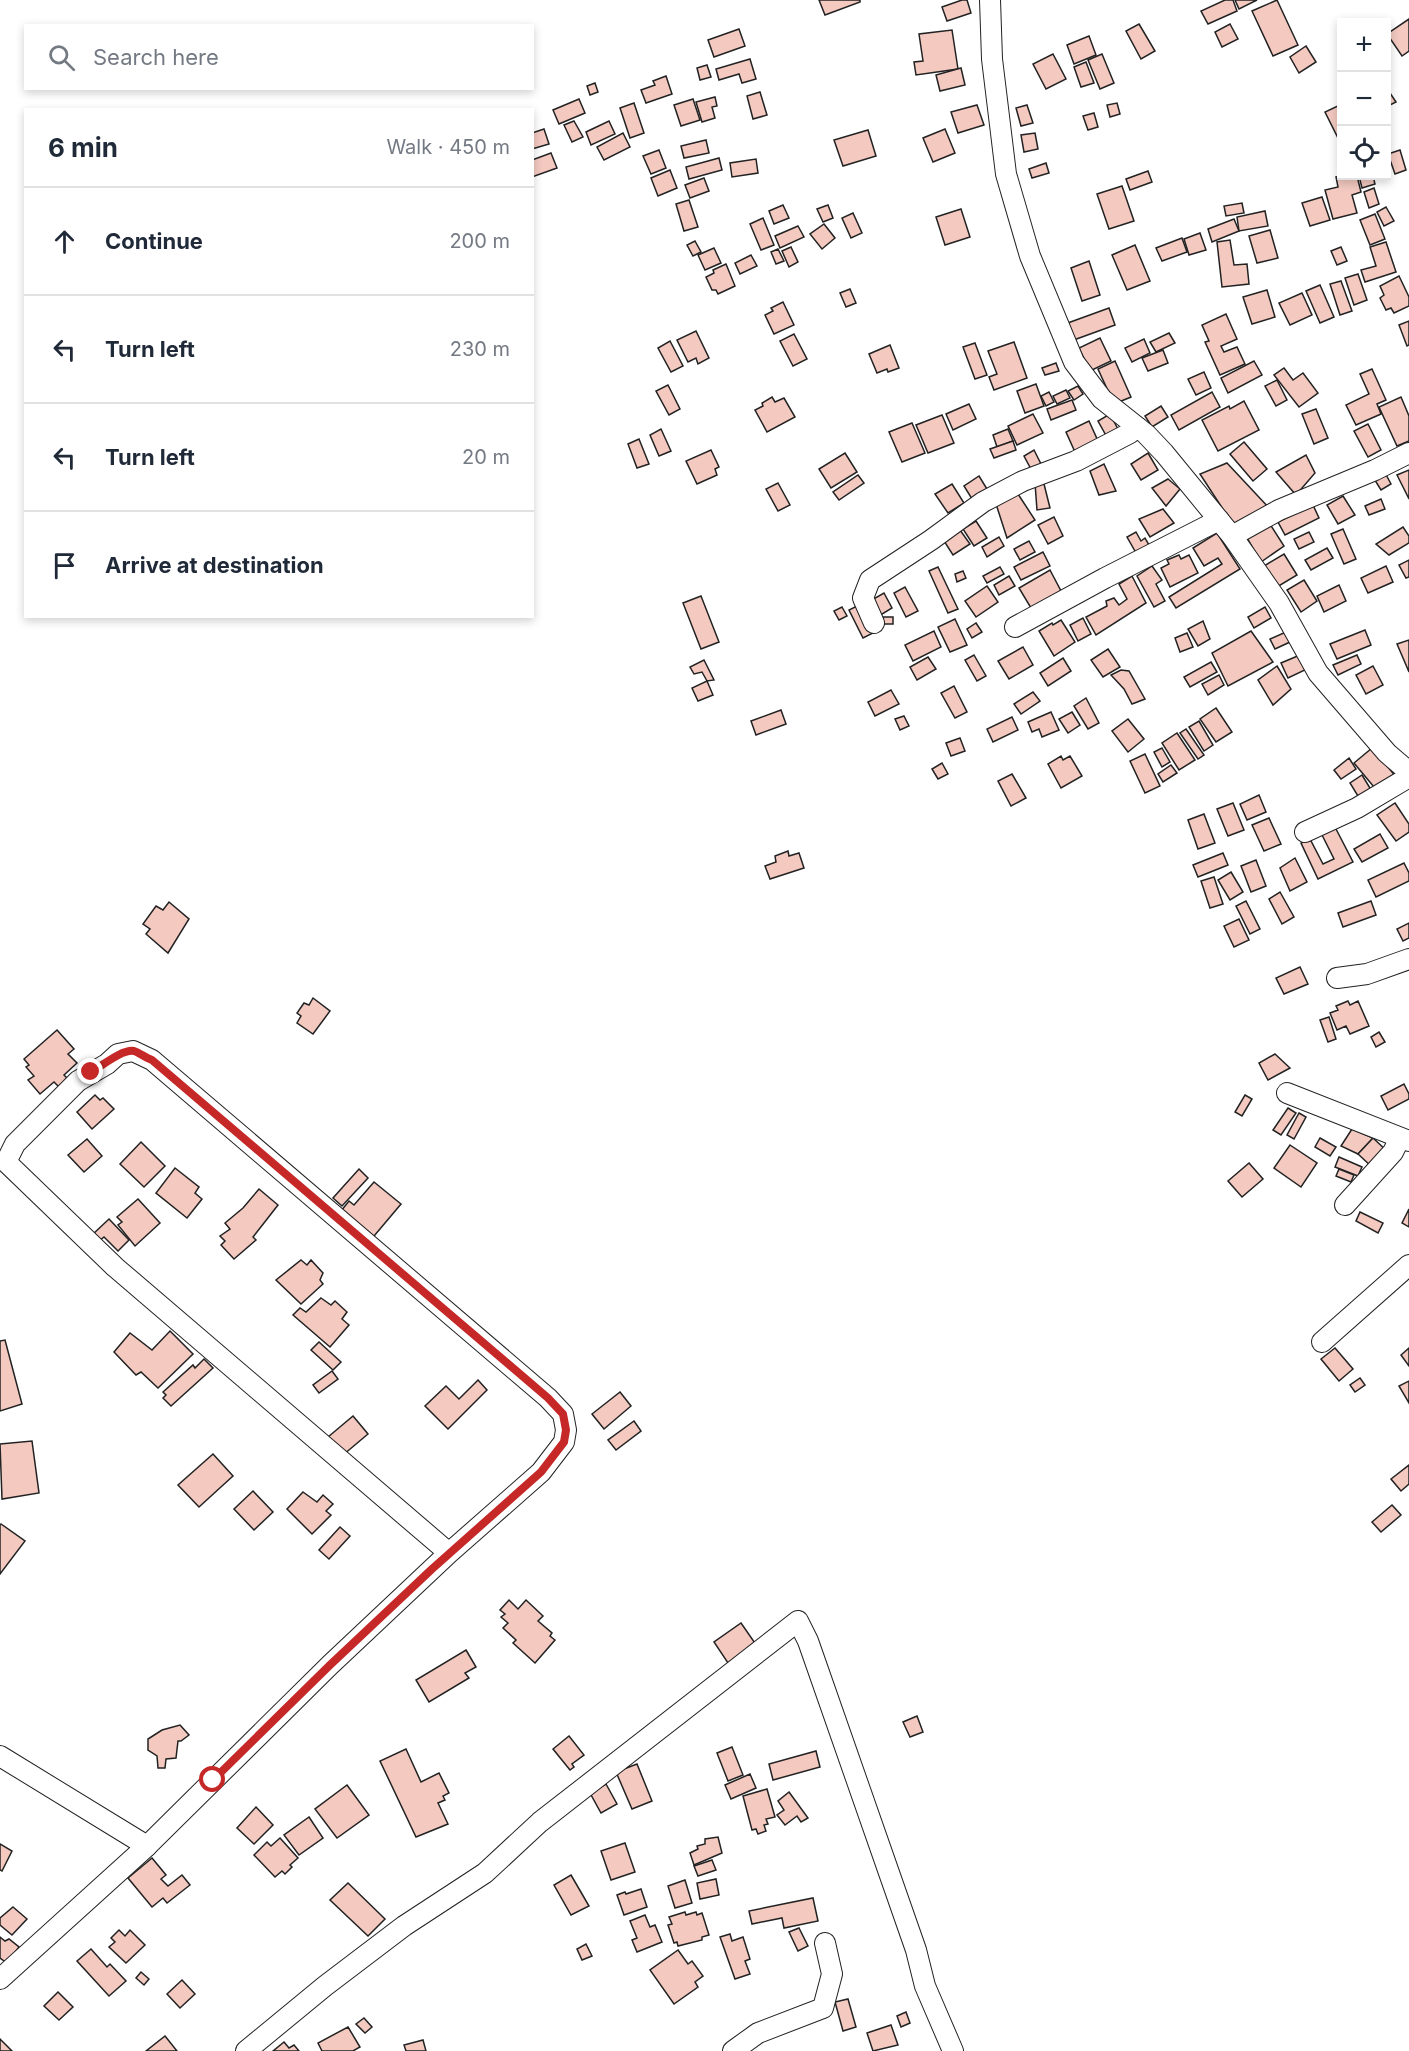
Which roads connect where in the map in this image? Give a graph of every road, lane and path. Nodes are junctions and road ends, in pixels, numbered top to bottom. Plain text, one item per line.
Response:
1 (990, 0) edge
2 (1137, 427) junction
3 (1409, 453) edge
4 (1219, 520) junction
5 (1232, 536) junction
6 (874, 622) dead end
7 (1015, 627) dead end
8 (1409, 775) edge
9 (1305, 832) dead end
10 (1409, 959) edge
11 (1337, 978) dead end
12 (1287, 1093) dead end
13 (1405, 1139) edge
14 (1345, 1204) dead end
15 (1407, 1272) edge
16 (1322, 1342) dead end
17 (449, 1553) junction
18 (0, 1756) edge
19 (147, 1845) junction
20 (825, 1943) dead end
21 (0, 1980) edge
22 (246, 2051) edge
23 (733, 2051) edge
24 (953, 2051) edge

1 - 2 street
2 - 4 street
2 - 6 street
3 - 5 street
4 - 5 street
4 - 7 street
5 - 8 street
8 - 9 street
10 - 11 street
12 - 13 street
13 - 14 street
15 - 16 street
17 - 17 street
17 - 19 street
18 - 19 street
19 - 21 street
20 - 23 street
22 - 24 street

